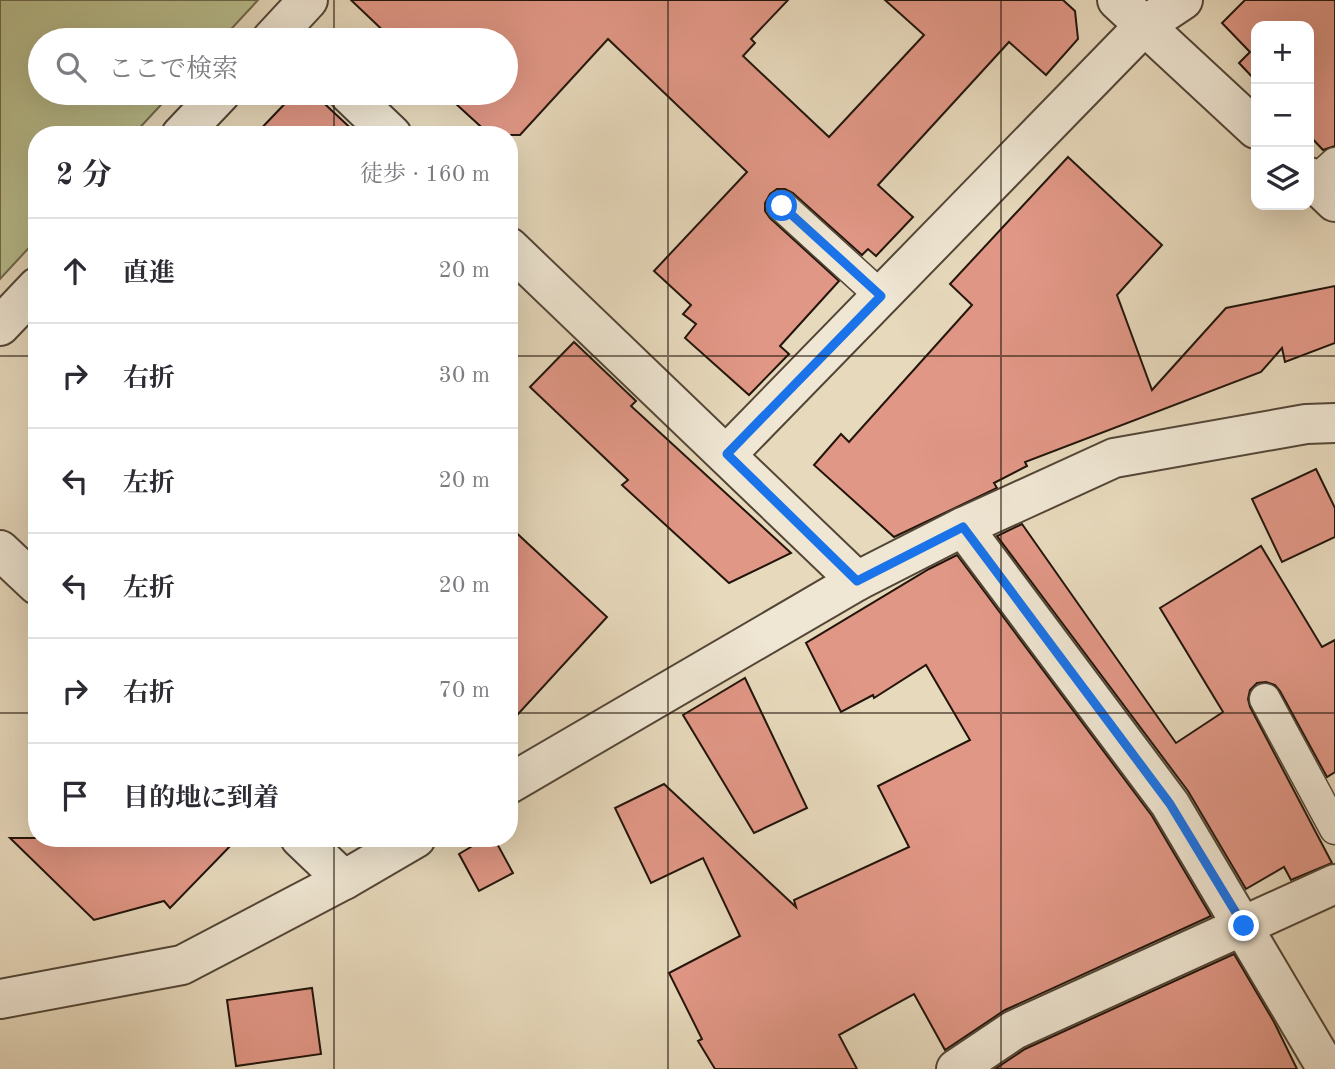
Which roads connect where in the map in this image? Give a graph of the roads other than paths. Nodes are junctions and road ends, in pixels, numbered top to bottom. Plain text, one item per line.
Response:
1 (308, 0) edge
2 (1117, 0) edge
3 (1183, 0) edge
4 (1144, 26) junction
5 (288, 28) edge
6 (210, 105) edge
7 (361, 105) edge
8 (1251, 124) edge
9 (190, 126) edge
10 (383, 126) edge
11 (782, 206) dead end
12 (518, 256) edge
13 (28, 296) edge
14 (881, 296) junction
15 (0, 326) edge
16 (1335, 423) edge
17 (727, 454) junction
18 (963, 527) junction
19 (0, 550) edge
20 (28, 577) edge
21 (857, 581) junction
22 (1265, 699) dead end
23 (518, 779) edge
24 (1335, 829) edge
25 (309, 847) edge
26 (401, 847) edge
27 (344, 880) junction
28 (1335, 884) edge
29 (1244, 926) junction
30 (0, 999) edge
31 (956, 1069) edge
32 (1327, 1069) edge

1 - 5 street
2 - 4 street
3 - 4 street
4 - 8 street
4 - 14 street
6 - 9 street
7 - 10 street
11 - 14 lane
12 - 17 street
13 - 15 street
14 - 17 street
16 - 18 street
17 - 21 street
18 - 21 street
18 - 29 street
19 - 20 street
21 - 23 street
22 - 24 lane
25 - 27 street
26 - 27 street
27 - 30 street
28 - 29 street
29 - 31 street
29 - 32 street

